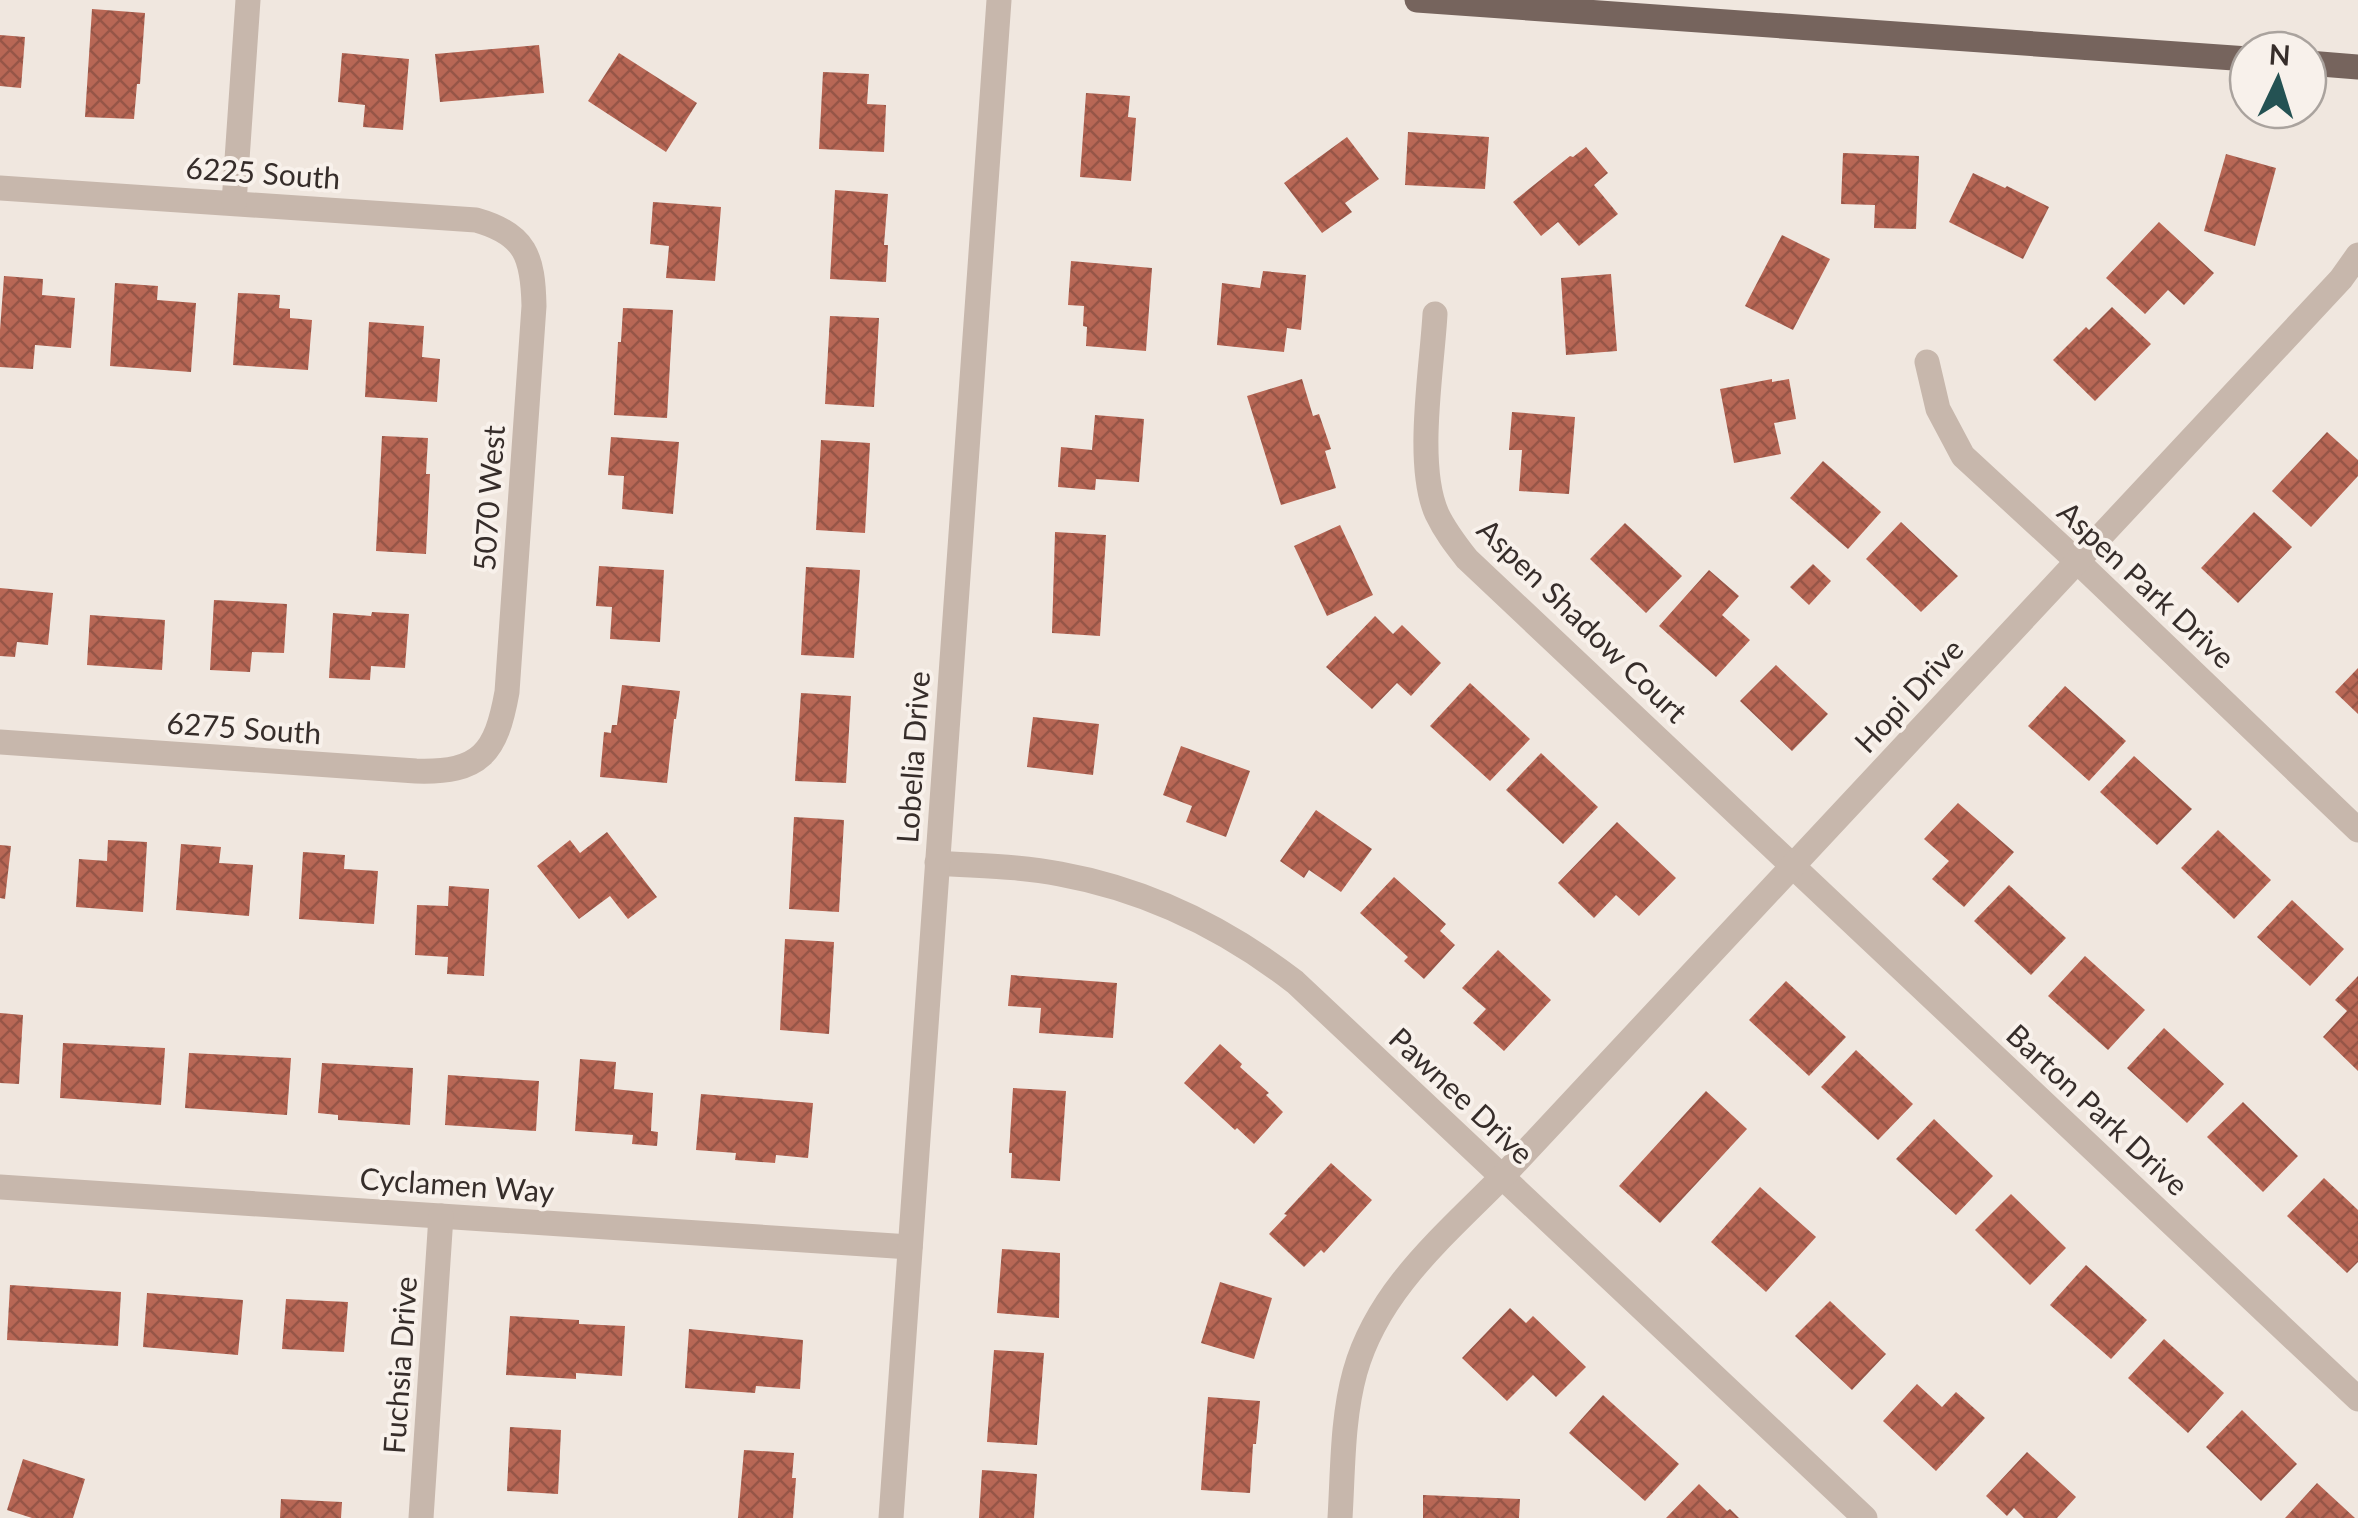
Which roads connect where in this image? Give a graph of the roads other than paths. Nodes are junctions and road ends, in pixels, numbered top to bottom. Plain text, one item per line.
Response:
1 (248, 0) edge
2 (998, 0) edge
3 (1417, 0) edge
4 (2228, 58) edge
5 (2328, 65) edge
6 (2358, 67) edge
7 (0, 188) edge
8 (234, 203) junction
9 (518, 239) joint
10 (2358, 254) edge
11 (1436, 314) dead end
12 (1927, 362) dead end
13 (2078, 562) junction
14 (0, 742) edge
15 (481, 758) joint
16 (2358, 830) edge
17 (938, 863) junction
18 (1793, 866) junction
19 (1502, 1177) junction
20 (0, 1187) edge
21 (442, 1216) junction
22 (910, 1247) junction
23 (2358, 1399) edge
24 (421, 1518) edge
25 (891, 1518) edge
26 (1340, 1518) edge
27 (1865, 1518) edge

1 - 8 street
2 - 17 street, Lobelia Drive
3 - 4 main road
5 - 6 main road
7 - 8 street, 6225 South
8 - 9 street, 6225 South
9 - 15 street, 5070 West
10 - 13 street, Hopi Drive
11 - 18 street, Aspen Shadow Court
12 - 13 street, Aspen Park Drive
13 - 16 street, Aspen Park Drive
13 - 18 street, Hopi Drive
14 - 15 street, 6275 South
17 - 19 street, Pawnee Drive
17 - 22 street, Lobelia Drive
18 - 19 street, Hopi Drive
18 - 23 street, Barton Park Drive
19 - 26 street, Hopi Drive
19 - 27 street, Pawnee Drive
20 - 21 street, Cyclamen Way
21 - 22 street, Cyclamen Way
21 - 24 street, Fuchsia Drive
22 - 25 street, Lobelia Drive

